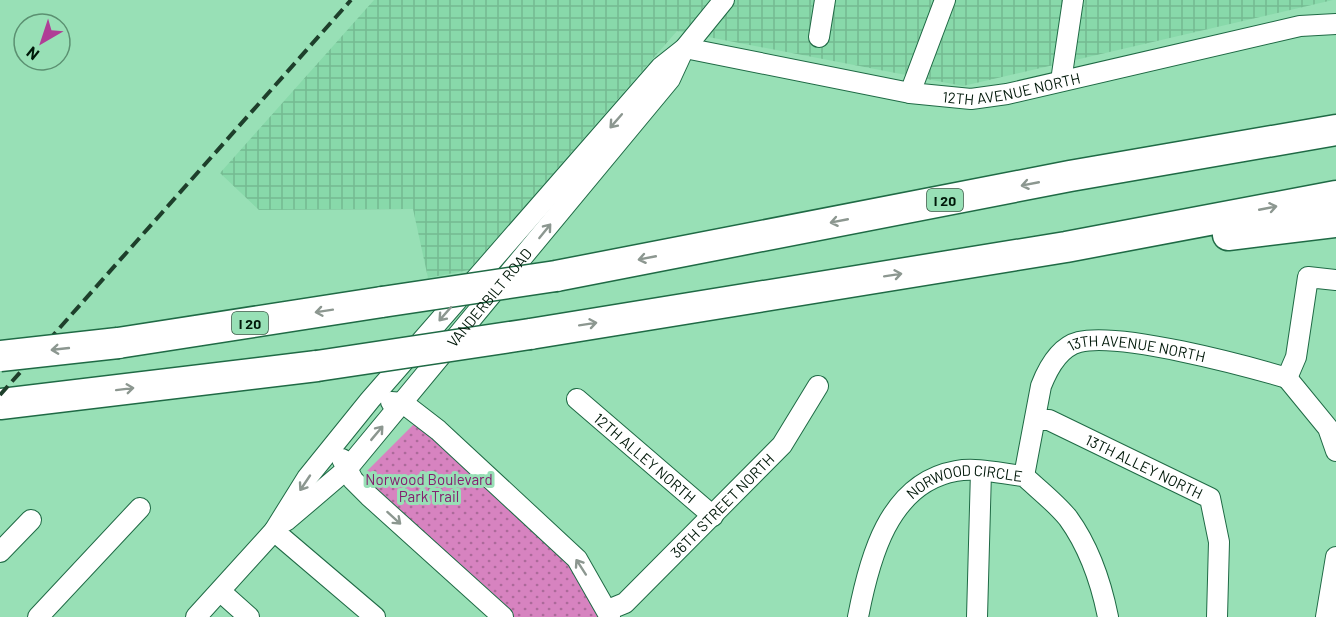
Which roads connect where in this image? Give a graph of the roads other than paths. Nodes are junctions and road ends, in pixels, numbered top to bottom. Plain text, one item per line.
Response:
1 (825, 0) edge
2 (945, 0) edge
3 (1073, 0) edge
4 (715, 3) edge
5 (1336, 24) edge
6 (819, 37) dead end
7 (685, 48) junction
8 (1061, 81) junction
9 (910, 93) junction
10 (1336, 110) edge
11 (1336, 130) edge
12 (1070, 176) junction
13 (1336, 196) edge
14 (1336, 222) edge
15 (1066, 247) junction
16 (1336, 280) edge
17 (0, 356) edge
18 (428, 374) junction
19 (1287, 378) junction
20 (818, 386) dead end
21 (577, 399) dead end
22 (370, 400) junction
23 (402, 403) junction
24 (0, 404) edge
25 (1035, 420) junction
26 (438, 430) junction
27 (340, 438) junction
28 (1336, 451) edge
29 (347, 469) junction
30 (981, 471) junction
31 (1024, 476) junction
32 (369, 496) junction
33 (304, 507) junction
34 (140, 508) dead end
35 (713, 516) junction
36 (31, 520) dead end
37 (274, 531) junction
38 (0, 552) edge
39 (1336, 557) edge
40 (220, 592) junction
41 (609, 613) edge
42 (38, 617) edge
43 (196, 617) edge
44 (249, 617) edge
45 (375, 617) edge
46 (503, 617) edge
47 (858, 617) edge
48 (977, 617) edge
49 (1108, 617) edge
50 (1217, 617) edge
51 (1326, 617) edge

1 - 6 street
2 - 9 street
3 - 8 street
4 - 7 street, VANDERBILT ROAD
5 - 8 street, 12TH AVENUE NORTH
7 - 9 street, 12TH AVENUE NORTH
18 -> 7 street, VANDERBILT ROAD
7 -> 22 street, VANDERBILT ROAD
8 - 9 street, 12TH AVENUE NORTH
10 - 12 highway
11 - 12 highway, I 20
12 -> 17 highway, I 20, bridge
15 -> 13 highway
14 - 15 highway
24 -> 15 highway, bridge
16 - 19 street
18 - 23 street, VANDERBILT ROAD
18 - 26 street
19 - 25 street, 13TH AVENUE NORTH
19 - 28 street
20 - 35 street, 36TH STREET NORTH
21 - 35 street, 12TH ALLEY NORTH
22 - 23 street
22 - 27 street, VANDERBILT ROAD
23 - 26 street
29 -> 23 street, VANDERBILT ROAD
25 - 31 street, 13TH AVENUE NORTH
25 - 50 street, 13TH ALLEY NORTH
41 -> 26 street
27 - 29 street
27 -> 37 street, VANDERBILT ROAD
29 - 32 street
29 - 33 street, VANDERBILT ROAD
30 - 31 street, NORWOOD CIRCLE
30 - 47 street, NORWOOD CIRCLE
30 - 48 street
31 - 49 street, NORWOOD CIRCLE
32 - 33 street
32 -> 46 street
33 - 37 street, VANDERBILT ROAD
34 - 42 street
35 - 41 street, 36TH STREET NORTH
36 - 38 street
37 - 40 street, VANDERBILT ROAD
37 - 45 street
39 - 51 street
40 - 43 street, VANDERBILT ROAD
40 - 44 street

